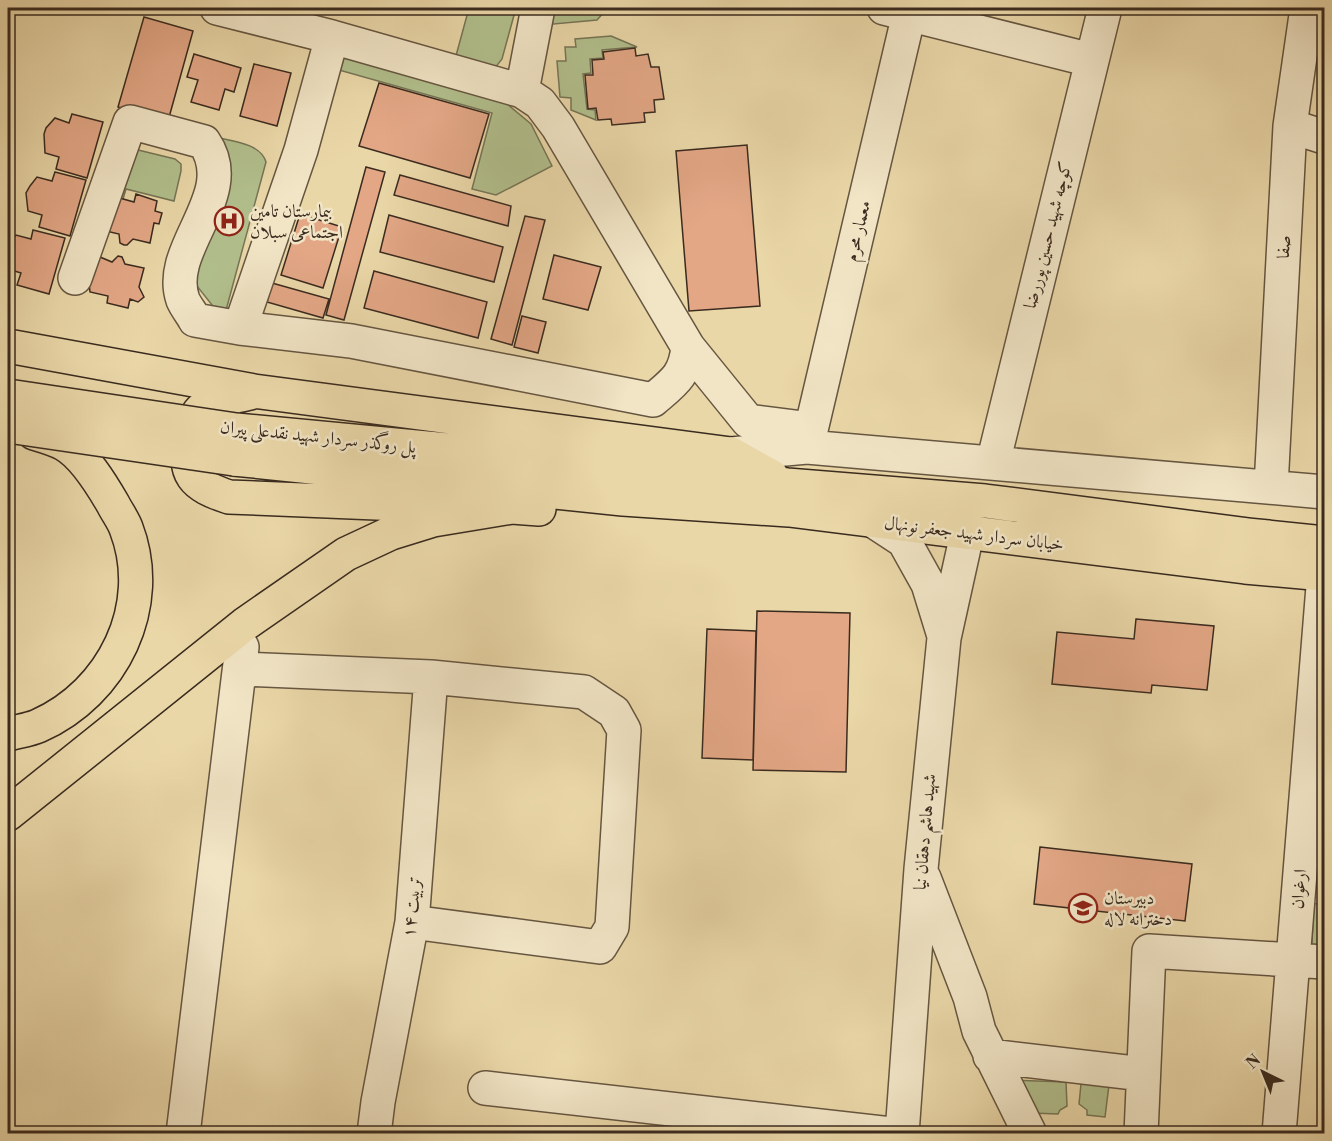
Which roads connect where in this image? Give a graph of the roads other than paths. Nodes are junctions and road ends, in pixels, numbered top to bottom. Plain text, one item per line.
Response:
1 (217, 8) edge
2 (538, 8) edge
3 (1105, 8) edge
4 (1307, 8) edge
5 (897, 11) edge
6 (332, 37) junction
7 (1091, 60) junction
8 (522, 91) junction
9 (1290, 126) junction
10 (1324, 137) edge
11 (75, 278) dead end
12 (240, 328) junction
13 (8, 346) edge
14 (688, 346) junction
15 (254, 392) junction
16 (8, 396) edge
17 (14, 427) edge
18 (809, 438) junction
19 (235, 445) junction
20 (731, 454) junction
21 (993, 463) junction
22 (630, 467) joint
23 (1271, 487) junction
24 (1324, 492) edge
25 (788, 498) junction
26 (623, 499) joint
27 (503, 508) junction
28 (875, 522) junction
29 (967, 534) junction
30 (1324, 543) edge
31 (1324, 574) edge
32 (245, 624) junction
33 (944, 638) junction
34 (240, 669) junction
35 (431, 677) junction
36 (8, 734) edge
37 (8, 814) edge
38 (921, 869) junction
39 (412, 922) junction
40 (1309, 960) edge
41 (990, 1056) junction
42 (1143, 1074) junction
43 (485, 1088) dead end
44 (183, 1134) edge
45 (374, 1134) edge
46 (891, 1134) edge
47 (902, 1134) edge
48 (1030, 1134) edge
49 (1141, 1134) edge
50 (1279, 1134) edge

1 - 6 street
2 - 8 street
3 - 7 street, کوچه شهید حسین پوررضا
4 - 9 street, صفا
5 - 7 street, معمار محرم
5 - 18 street, معمار محرم
6 - 8 street
6 - 12 street
7 - 21 street, کوچه شهید حسین پوررضا
8 - 14 street
9 - 10 street
9 - 23 street, صفا
11 - 12 street
12 - 14 street
13 - 15 main road
14 - 18 street
15 - 20 main road
15 - 27 main road
16 - 19 main road, پل روگذر سردار شهید نقدعلی پیران, bridge
17 - 19 main road, پل روگذر سردار شهید نقدعلی پیران, bridge
17 - 36 main road
18 - 20 street
18 - 21 street
19 - 22 main road, پل روگذر سردار شهید نقدعلی پیران
19 - 26 main road, پل روگذر سردار شهید نقدعلی پیران
20 - 25 main road
21 - 23 street
22 - 25 main road, خیابان سردار شهید جعفر نونهال
23 - 24 street
25 - 26 main road, خیابان سردار شهید جعفر نونهال
25 - 27 main road
25 - 28 main road, خیابان سردار شهید جعفر نونهال
25 - 30 main road, خیابان سردار شهید جعفر نونهال
27 - 32 main road
28 - 29 main road, خیابان سردار شهید جعفر نونهال
28 - 33 street
29 - 31 main road, خیابان سردار شهید جعفر نونهال
29 - 33 street, شهید هاشم دهقان نیا
31 - 40 street, ارغوان
32 - 34 street
32 - 37 main road
33 - 38 street, شهید هاشم دهقان نیا
34 - 35 street
34 - 44 street
35 - 39 street, تربیت ۱۴
35 - 39 street
38 - 41 street
38 - 47 street, شهید هاشم دهقان نیا
39 - 45 street, تربیت ۱۴
40 - 42 street
40 - 50 street, ارغوان
41 - 42 street
41 - 48 street
42 - 49 street
43 - 46 street

